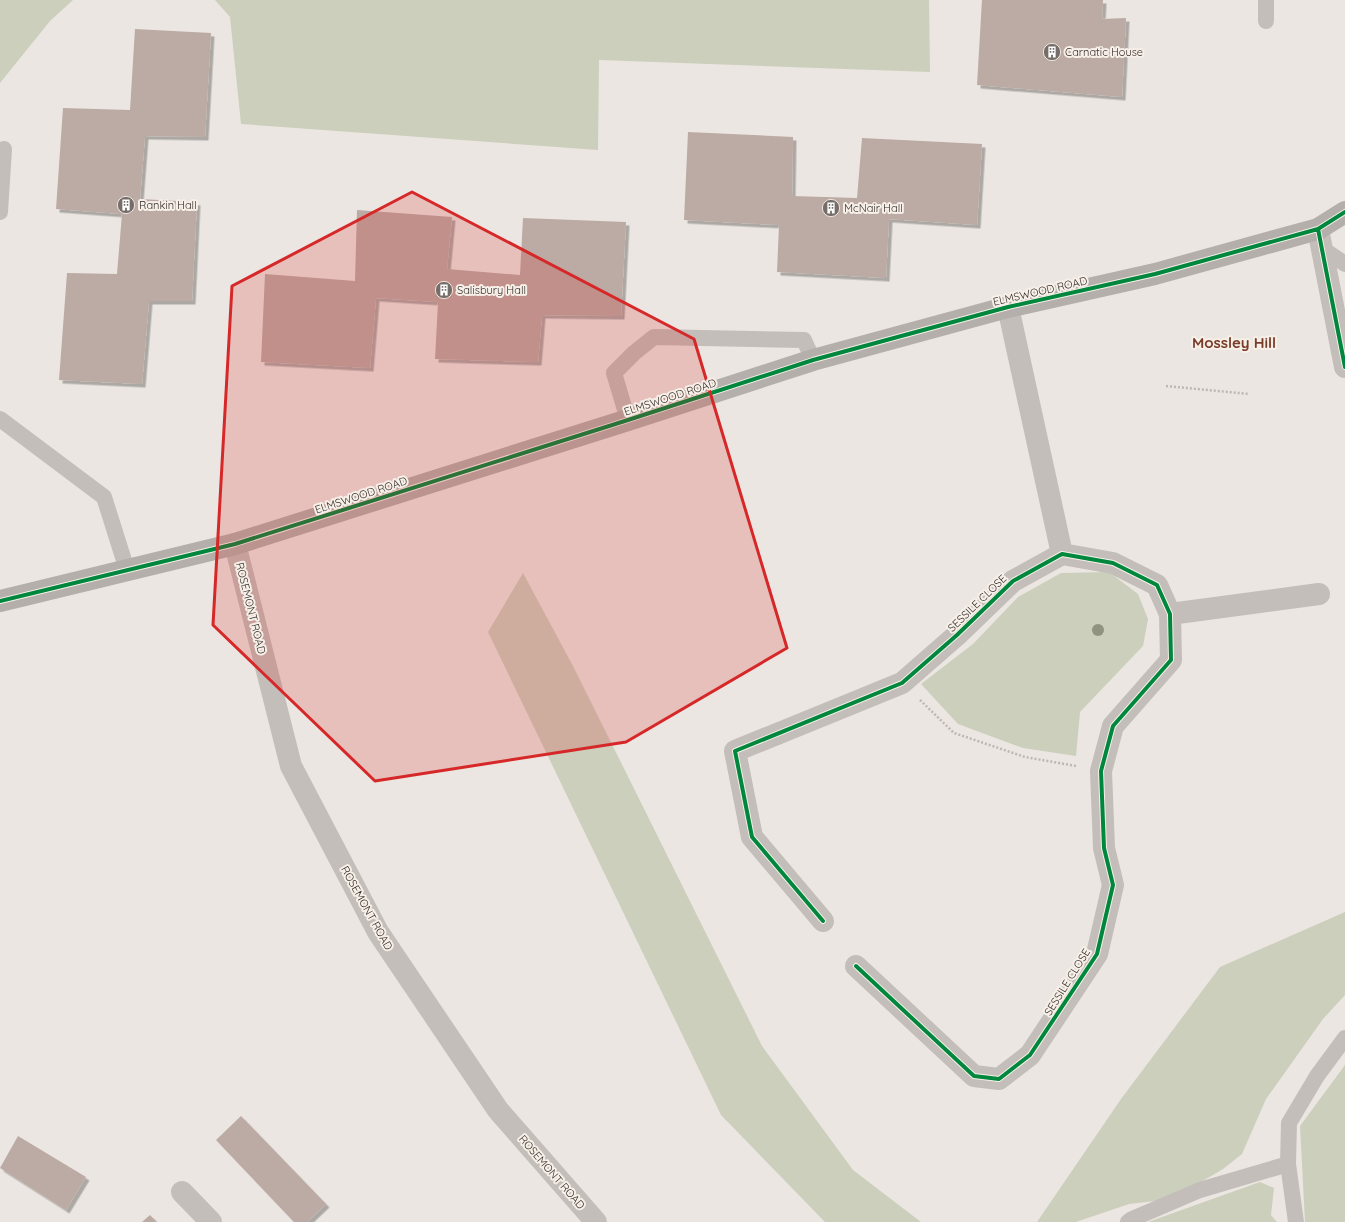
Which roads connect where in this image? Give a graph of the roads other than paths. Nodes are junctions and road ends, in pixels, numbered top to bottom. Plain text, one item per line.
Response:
1 (1266, 0) edge
2 (1266, 20) dead end
3 (4, 149) dead end
4 (0, 212) edge
5 (1345, 212) edge
6 (1321, 239) junction
7 (1345, 264) edge
8 (1008, 307) junction
9 (813, 360) junction
10 (1345, 367) edge
11 (0, 419) edge
12 (628, 420) junction
13 (235, 544) junction
14 (1062, 554) junction
15 (127, 570) junction
16 (1319, 594) dead end
17 (0, 601) edge
18 (1170, 614) junction
19 (823, 921) dead end
20 (856, 966) dead end
21 (1345, 1038) edge
22 (1288, 1164) junction
23 (182, 1192) dead end
24 (211, 1222) edge
25 (596, 1222) edge
26 (1128, 1222) edge
27 (1296, 1222) edge

1 - 2 lane
3 - 4 lane
5 - 6 street, ELMSWOOD ROAD
6 - 7 lane
6 - 8 street, ELMSWOOD ROAD
6 - 10 street
8 - 9 street, ELMSWOOD ROAD
8 - 14 street
9 - 12 street, ELMSWOOD ROAD
9 - 12 lane
11 - 15 lane
12 - 13 street, ELMSWOOD ROAD
13 - 15 street, ELMSWOOD ROAD
13 - 25 street, ROSEMONT ROAD
14 - 18 street, SESSILE CLOSE
14 - 19 street, SESSILE CLOSE
15 - 17 street, ELMSWOOD ROAD
16 - 18 street
18 - 20 street, SESSILE CLOSE
21 - 22 lane
22 - 26 lane
22 - 27 lane
23 - 24 street

